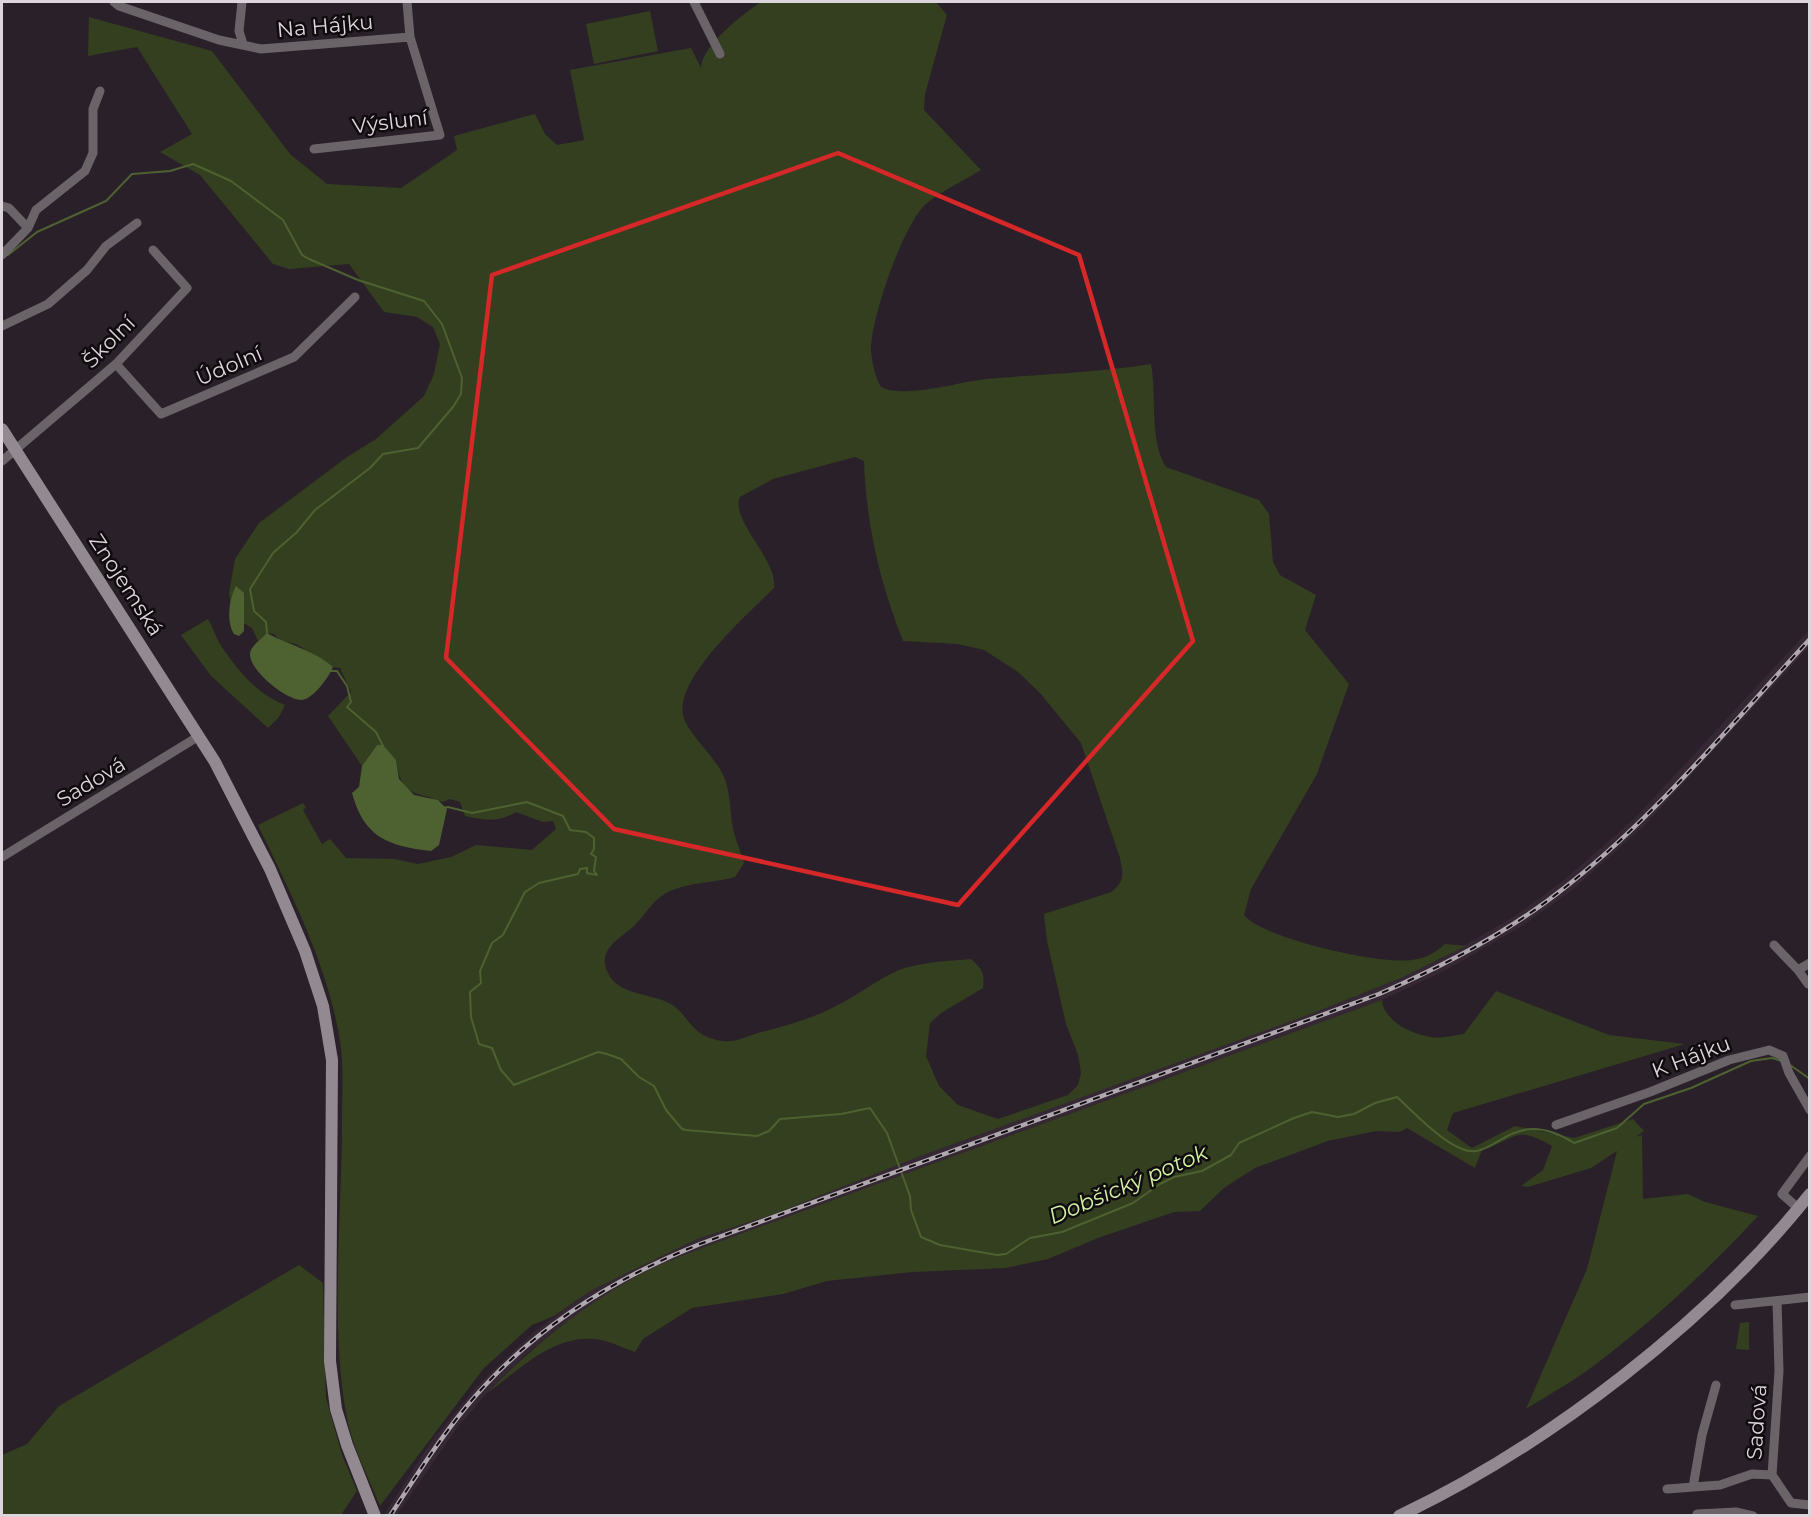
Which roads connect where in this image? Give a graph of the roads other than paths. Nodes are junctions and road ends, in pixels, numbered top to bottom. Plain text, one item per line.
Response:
1 (114, 2) edge
2 (242, 2) edge
3 (407, 2) edge
4 (694, 2) edge
5 (410, 37) junction
6 (243, 44) junction
7 (720, 54) dead end
8 (100, 91) dead end
9 (314, 149) dead end
10 (2, 206) edge
11 (137, 223) dead end
12 (28, 228) junction
13 (153, 250) dead end
14 (2, 255) edge
15 (355, 297) dead end
16 (2, 326) edge
17 (116, 364) junction
18 (2, 429) edge
19 (15, 451) junction
20 (2, 460) edge
21 (199, 736) junction
22 (2, 857) edge
23 (1774, 945) dead end
24 (1809, 963) edge
25 (1798, 970) junction
26 (1808, 984) dead end
27 (1809, 1110) edge
28 (1556, 1125) dead end
29 (1809, 1156) edge
30 (1809, 1194) edge
31 (1798, 1208) junction
32 (1809, 1297) edge
33 (1777, 1301) junction
34 (1735, 1305) dead end
35 (1716, 1385) dead end
36 (1772, 1475) junction
37 (1693, 1487) junction
38 (1667, 1489) dead end
39 (1809, 1505) edge
40 (1697, 1514) dead end
41 (375, 1515) edge
42 (1399, 1515) edge
43 (1753, 1515) edge

1 - 6 street, Na Hájku
2 - 6 street
3 - 5 street
4 - 7 street
5 - 6 street, Na Hájku
5 - 9 street, Výsluní
8 - 12 street
10 - 12 street
11 - 16 street
12 - 14 street
13 - 17 street, Školní
15 - 17 street, Údolní
17 - 19 street, Školní
18 - 19 main road, Znojemská
19 - 20 street, Školní
19 - 21 main road, Znojemská
21 - 22 street, Sadová
21 - 41 main road, Znojemská
23 - 25 street
24 - 25 street
25 - 26 street
27 - 28 street, K Hájku
29 - 31 street
30 - 31 main road
31 - 42 main road
32 - 33 street
33 - 34 street
33 - 36 street, Sadová
35 - 37 street
36 - 37 street, Sadová
36 - 39 street
37 - 38 street, Sadová
40 - 43 street

